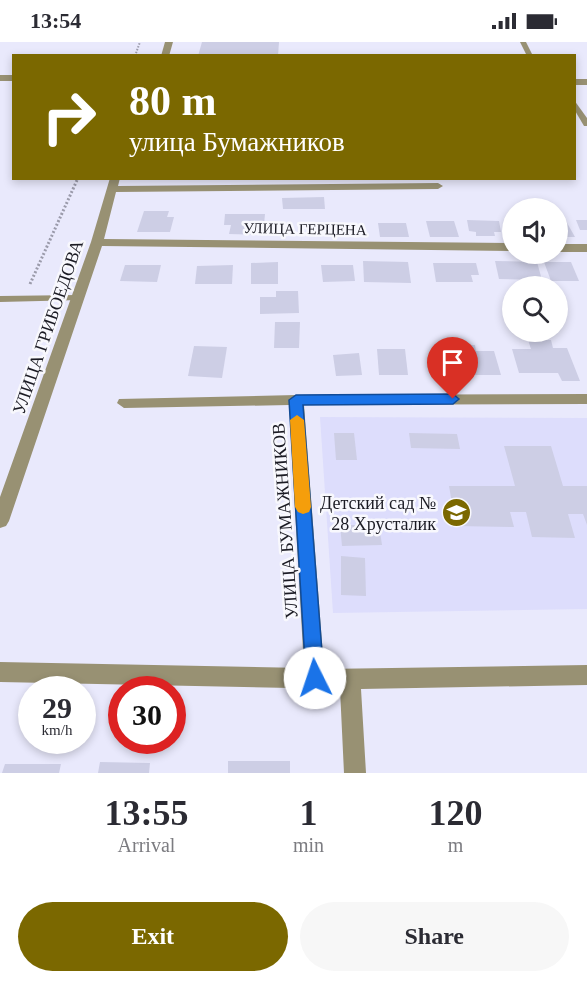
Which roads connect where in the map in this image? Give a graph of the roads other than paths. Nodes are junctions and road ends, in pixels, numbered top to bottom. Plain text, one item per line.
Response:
1 (576, 105) edge
2 (587, 124) edge
3 (113, 184) edge
4 (438, 186) dead end
5 (97, 242) junction
6 (502, 247) edge
7 (568, 248) edge
8 (587, 248) edge
9 (77, 298) junction
10 (0, 299) edge
11 (587, 399) edge
12 (296, 400) junction
13 (124, 403) dead end
14 (0, 520) edge
15 (0, 672) edge
16 (587, 675) edge
17 (315, 678) junction
18 (350, 679) junction
19 (355, 773) edge

1 - 2 lane
3 - 4 street
3 - 5 street, УЛИЦА ГРИБОЕДОВА
5 - 6 street, УЛИЦА ГЕРЦЕНА
5 - 9 street, УЛИЦА ГРИБОЕДОВА
7 - 8 street
9 - 10 lane
9 - 14 street, УЛИЦА ГРИБОЕДОВА
11 - 12 street, УЛИЦА БУМАЖНИКОВ
12 - 13 street
12 - 17 street, УЛИЦА БУМАЖНИКОВ
15 - 17 street
16 - 18 street
17 - 18 street
18 - 19 street

